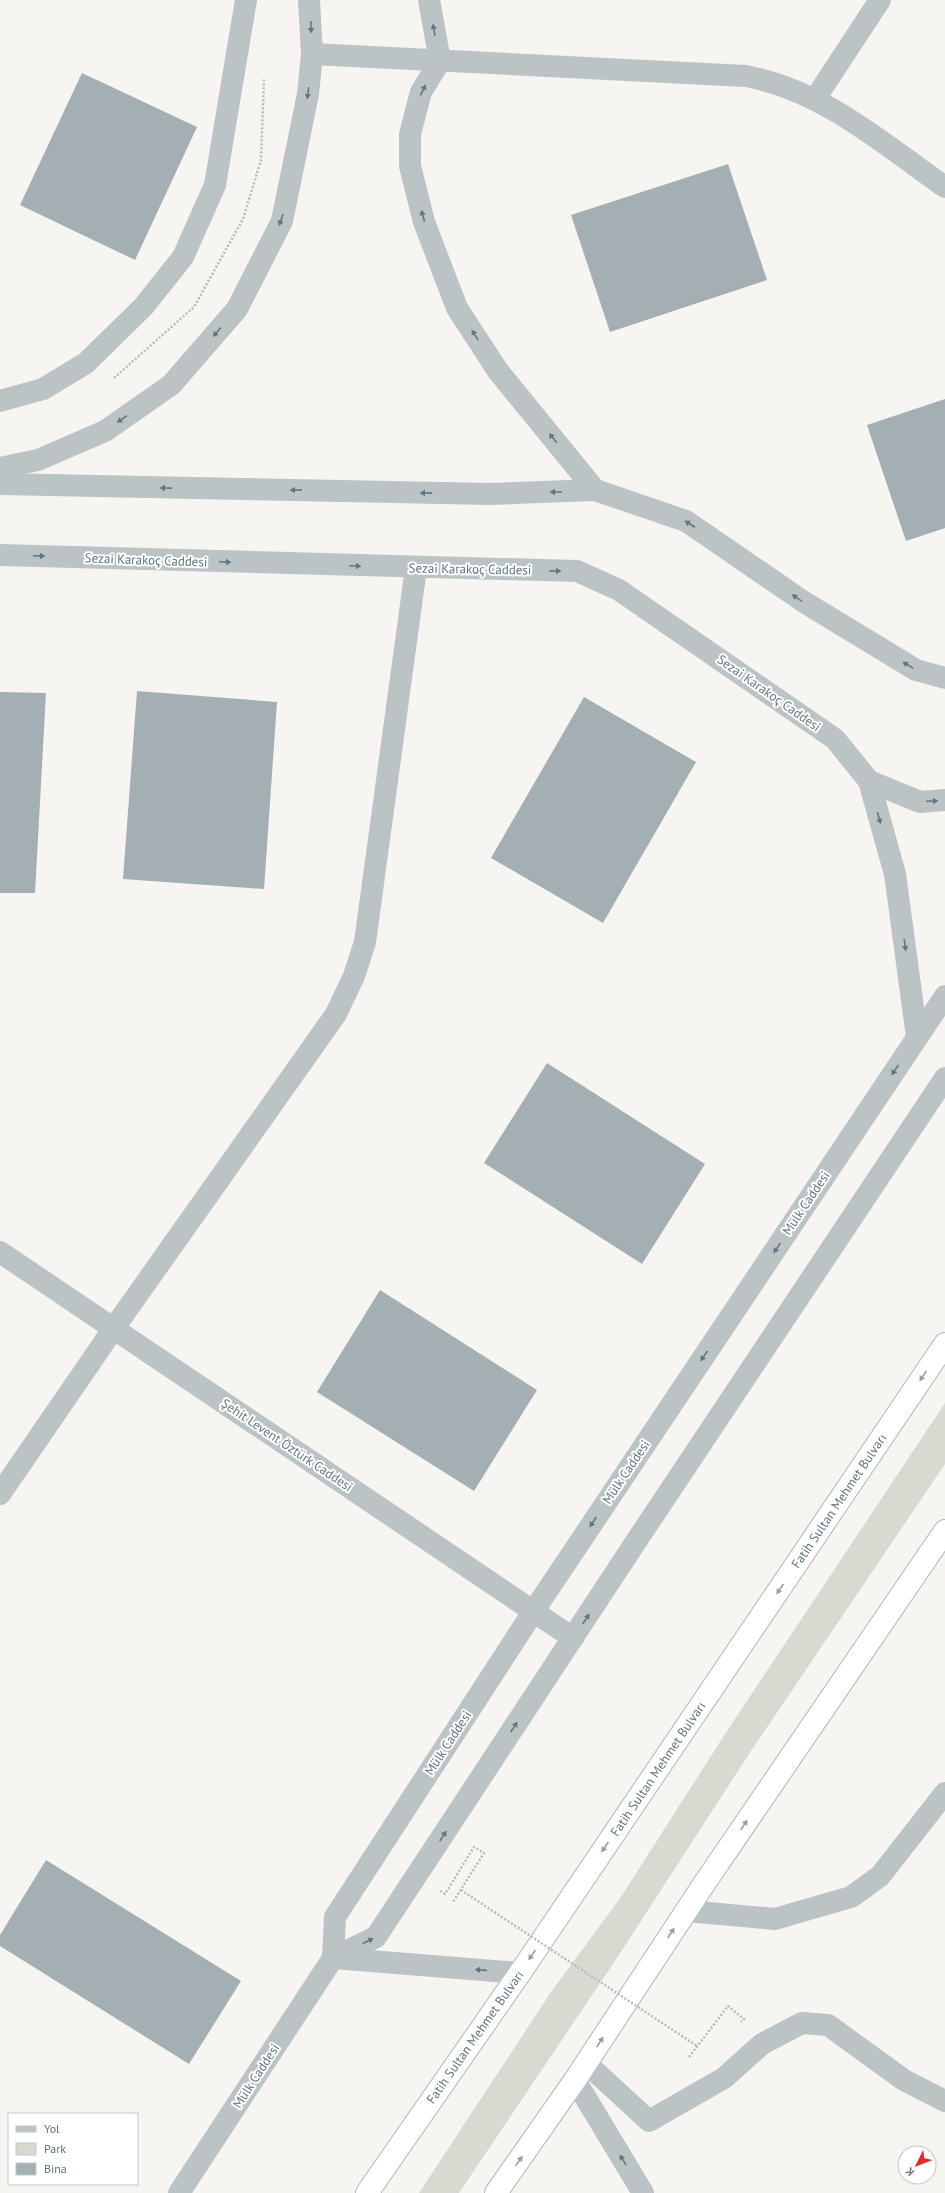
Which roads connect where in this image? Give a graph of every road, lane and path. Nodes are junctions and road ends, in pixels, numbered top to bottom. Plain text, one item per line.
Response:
1 (246, 0) edge
2 (310, 0) edge
3 (429, 0) edge
4 (865, 0) edge
5 (880, 0) edge
6 (863, 26) junction
7 (312, 54) junction
8 (440, 61) junction
9 (815, 99) junction
10 (945, 187) edge
11 (0, 401) edge
12 (0, 468) edge
13 (0, 484) edge
14 (595, 490) junction
15 (0, 555) edge
16 (416, 568) junction
17 (945, 678) edge
18 (869, 780) junction
19 (945, 800) edge
20 (945, 996) edge
21 (917, 1037) junction
22 (945, 1078) edge
23 (0, 1252) edge
24 (114, 1328) junction
25 (945, 1344) edge
26 (0, 1494) edge
27 (945, 1531) edge
28 (533, 1612) junction
29 (573, 1638) junction
30 (945, 1793) edge
31 (461, 1890) junction
32 (445, 1894) dead end
33 (453, 1902) dead end
34 (686, 1911) junction
35 (333, 1958) junction
36 (520, 1973) junction
37 (739, 2024) dead end
38 (697, 2046) junction
39 (689, 2057) dead end
40 (580, 2071) junction
41 (945, 2101) edge
42 (179, 2193) edge
43 (368, 2193) edge
44 (496, 2193) edge
45 (643, 2193) edge

1 - 11 street
2 -> 7 street
8 -> 3 street
4 - 6 street
5 - 6 street
6 - 9 street
7 - 8 street
7 -> 12 street
8 - 9 street
14 -> 8 street
9 - 10 street
14 -> 13 street
17 -> 14 street
15 -> 16 street, Sezai Karakoç Caddesi
16 -> 18 street, Sezai Karakoç Caddesi
16 - 24 street
18 -> 19 street, Sezai Karakoç Caddesi
18 -> 21 street, Sezai Karakoç Caddesi
20 - 21 street, Mülk Caddesi
21 -> 28 street, Mülk Caddesi
29 -> 22 street
23 - 24 street, Şehit Levent Öztürk Caddesi
24 - 26 street
24 - 28 street, Şehit Levent Öztürk Caddesi
25 -> 36 highway, Fatih Sultan Mehmet Bulvarı
34 -> 27 highway
28 - 29 street, Şehit Levent Öztürk Caddesi
28 - 35 street, Mülk Caddesi
35 -> 29 street
30 - 34 street
31 - 32 path
31 - 33 path
31 - 38 path, bridge
40 -> 34 highway
36 -> 35 street
35 - 42 street, Mülk Caddesi
36 - 43 highway, Fatih Sultan Mehmet Bulvarı
37 - 38 path
38 - 39 path
40 - 41 street
44 -> 40 highway
45 -> 40 street

